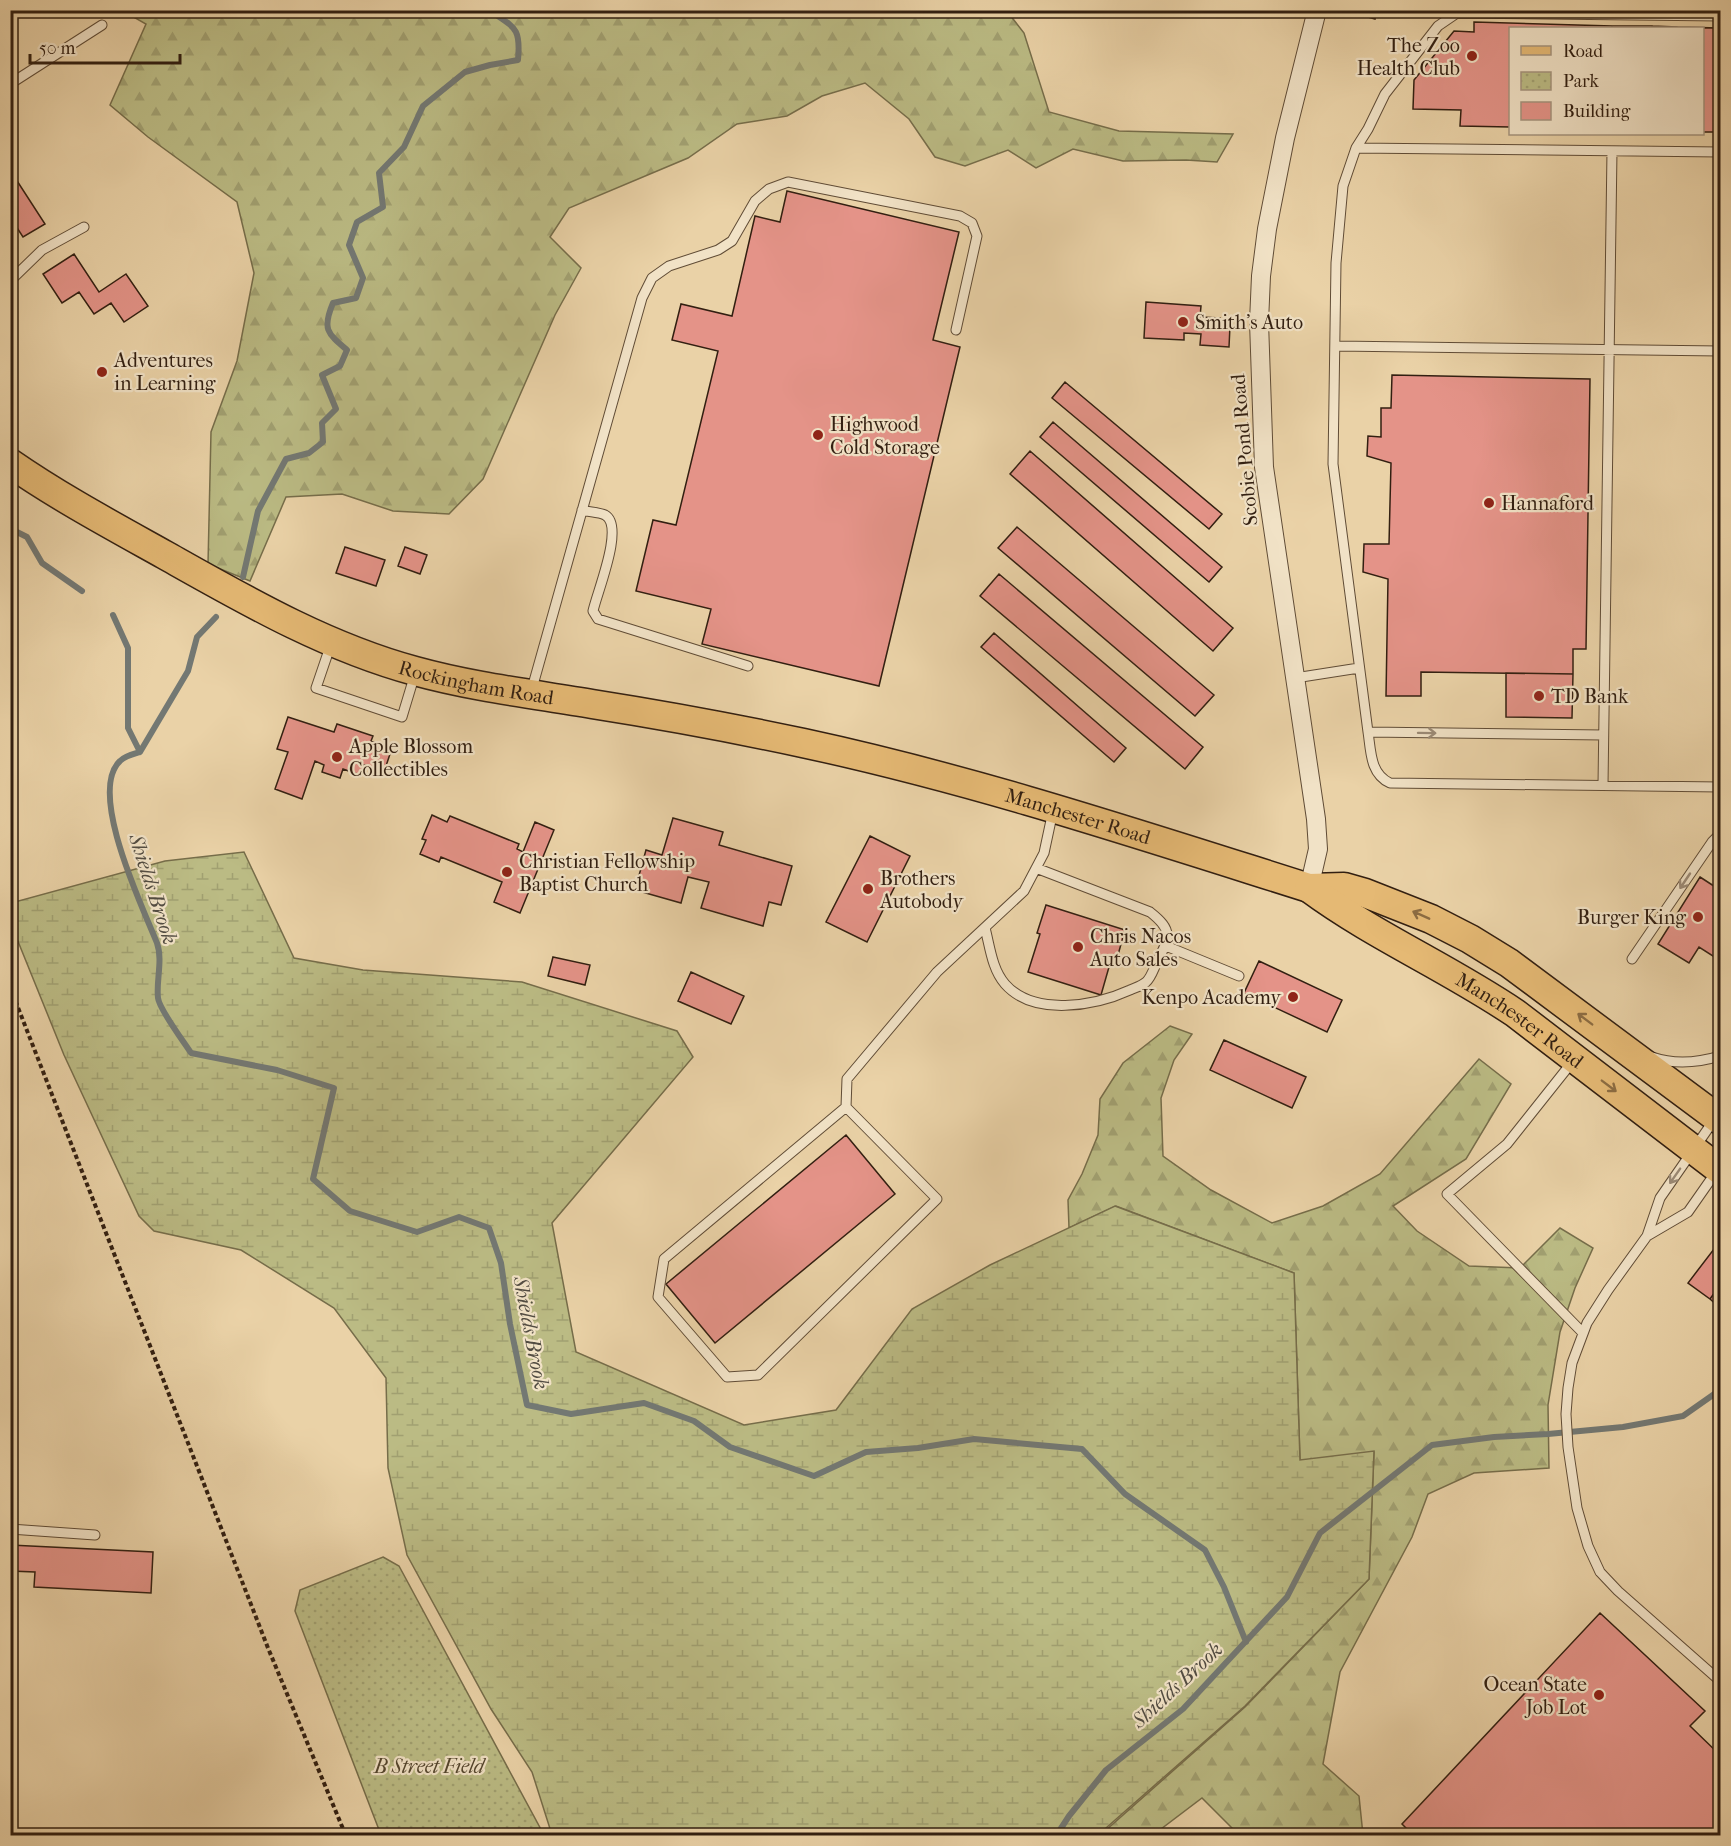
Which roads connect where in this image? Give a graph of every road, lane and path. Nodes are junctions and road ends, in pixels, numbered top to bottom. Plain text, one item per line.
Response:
1 (1317, 10) edge
2 (1720, 16) edge
3 (102, 25) dead end
4 (10, 84) edge
5 (1356, 148) junction
6 (1612, 151) junction
7 (1720, 152) edge
8 (84, 227) dead end
9 (10, 280) edge
10 (956, 330) dead end
11 (1336, 346) junction
12 (1609, 349) junction
13 (1720, 351) edge
14 (10, 462) edge
15 (582, 510) junction
16 (332, 641) junction
17 (748, 666) dead end
18 (1359, 668) junction
19 (416, 672) junction
20 (1296, 678) junction
21 (530, 694) junction
22 (1368, 732) junction
23 (1603, 735) junction
24 (1602, 785) junction
25 (983, 787) joint
26 (1720, 787) edge
27 (1054, 809) junction
28 (1720, 834) edge
29 (1036, 868) junction
30 (1309, 888) junction
31 (985, 928) junction
32 (1166, 946) junction
33 (1632, 959) dead end
34 (1239, 976) dead end
35 (10, 987) edge
36 (1622, 1047) junction
37 (1720, 1056) edge
38 (1574, 1059) junction
39 (846, 1107) junction
40 (1719, 1116) edge
41 (1693, 1149) junction
42 (1720, 1168) edge
43 (1647, 1236) junction
44 (1583, 1333) junction
45 (10, 1529) edge
46 (95, 1535) dead end
47 (1720, 1681) edge
48 (346, 1836) edge

1 - 20 street, Scobie Pond Road
2 - 5 lane
3 - 4 lane
5 - 6 lane
5 - 11 lane
6 - 7 lane
6 - 12 lane
8 - 9 lane
10 - 15 lane
11 - 12 lane
11 - 18 lane
12 - 13 lane
12 - 23 lane
14 - 16 main road, Rockingham Road
15 - 17 lane
15 - 21 lane
16 - 19 main road, Rockingham Road
16 - 19 lane
18 - 20 lane
18 - 22 lane
19 - 21 main road, Rockingham Road
20 - 30 street, Scobie Pond Road
21 - 25 main road, Rockingham Road
22 -> 23 lane
22 - 24 lane
23 - 24 lane
24 - 26 lane
25 - 27 main road, Manchester Road
27 - 29 lane
27 - 30 main road, Manchester Road
28 -> 33 lane
29 - 31 lane
29 - 32 lane
36 -> 30 main road, Manchester Road
30 - 38 main road, Manchester Road
31 - 32 lane
31 - 39 lane
32 - 34 lane
35 - 48 path
36 - 37 lane
36 - 40 main road, Manchester Road
38 -> 41 main road, Manchester Road
38 - 44 lane
39 - 39 lane
40 - 41 lane
41 - 42 main road, Manchester Road
41 -> 43 lane
42 - 43 lane
43 - 44 lane
44 - 47 lane
45 - 46 lane

